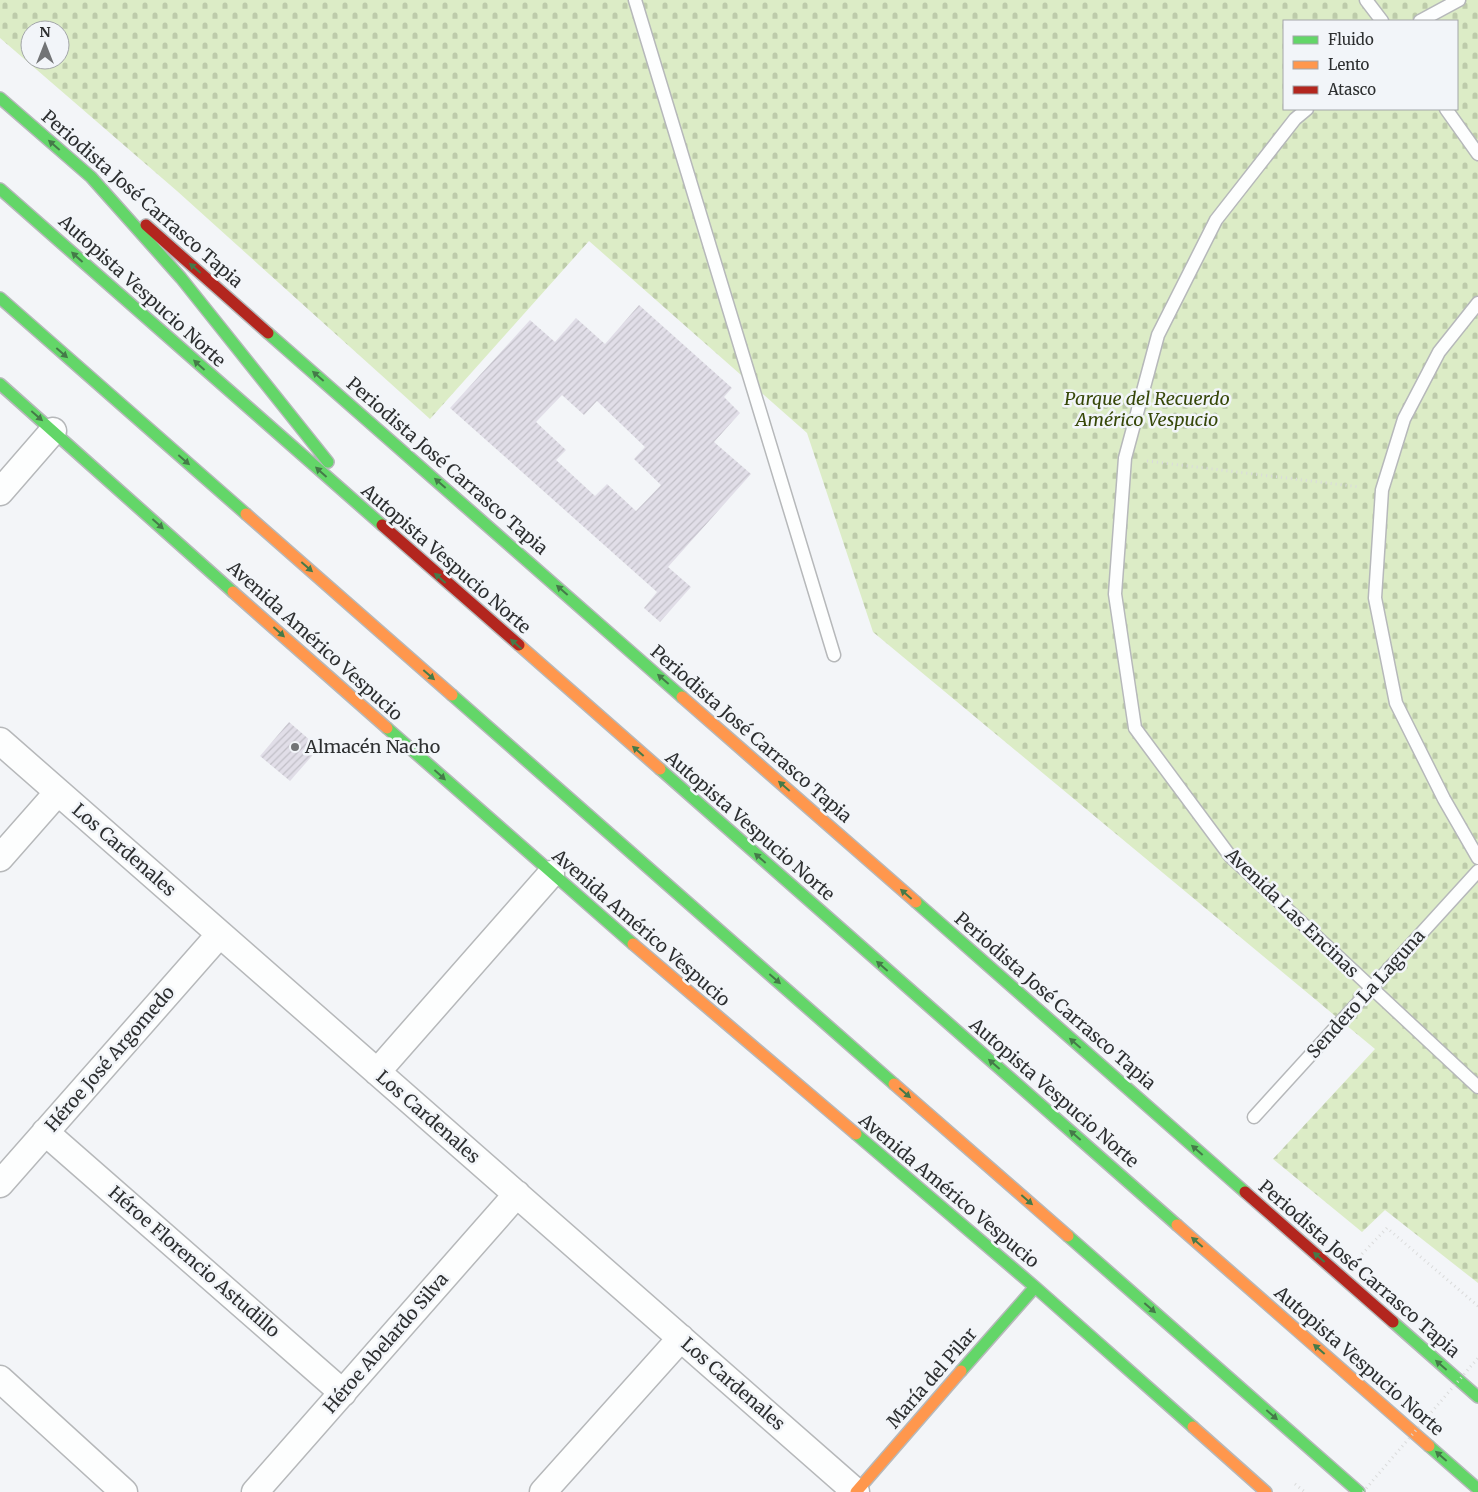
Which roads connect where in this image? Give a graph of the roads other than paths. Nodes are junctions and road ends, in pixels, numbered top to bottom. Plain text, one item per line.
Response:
1 (635, 0) edge
2 (1366, 0) edge
3 (1459, 0) edge
4 (1381, 20) edge
5 (1422, 20) edge
6 (0, 98) edge
7 (1306, 110) edge
8 (1447, 110) edge
9 (1478, 154) edge
10 (91, 177) junction
11 (0, 189) edge
12 (0, 298) edge
13 (1478, 303) edge
14 (0, 384) edge
15 (53, 431) junction
16 (0, 492) edge
17 (370, 516) junction
18 (834, 655) dead end
19 (0, 742) edge
20 (58, 792) junction
21 (0, 858) edge
22 (1478, 858) edge
23 (1478, 871) edge
24 (551, 874) junction
25 (220, 934) junction
26 (1371, 988) junction
27 (377, 1072) junction
28 (1478, 1088) edge
29 (1254, 1116) dead end
30 (45, 1132) junction
31 (0, 1184) edge
32 (517, 1194) junction
33 (1035, 1288) junction
34 (681, 1338) junction
35 (0, 1379) edge
36 (343, 1392) junction
37 (1478, 1397) edge
38 (1478, 1489) edge
39 (124, 1492) edge
40 (255, 1492) edge
41 (543, 1492) edge
42 (856, 1492) edge
43 (1266, 1492) edge
44 (1361, 1492) edge

1 - 18 lane
2 - 4 lane
3 - 5 lane
10 -> 6 main road, Periodista José Carrasco Tapia
7 - 26 lane, Avenida Las Encinas
8 - 9 lane
10 - 17 main road
37 -> 10 main road, Periodista José Carrasco Tapia
17 -> 11 main road, Autopista Vespucio Norte
12 -> 44 main road
13 - 22 lane
14 -> 15 main road, Avenida Américo Vespucio
15 - 16 street
15 -> 24 main road, Avenida Américo Vespucio
38 -> 17 main road, Autopista Vespucio Norte
19 - 20 street, Los Cardenales
20 - 21 street
20 - 25 street, Los Cardenales
23 - 26 lane, Sendero La Laguna
24 - 27 street
24 - 33 main road, Avenida Américo Vespucio
25 - 27 street, Los Cardenales
25 - 30 street, Héroe José Argomedo
26 - 28 lane, Avenida Las Encinas
26 - 29 lane, Sendero La Laguna
27 - 32 street, Los Cardenales
30 - 31 street, Héroe José Argomedo
30 - 36 street, Héroe Florencio Astudillo
32 - 34 street, Los Cardenales
32 - 36 street, Héroe Abelardo Silva
33 - 42 main road, María del Pilar
33 - 43 main road, Avenida Américo Vespucio
34 - 41 street
34 - 42 street, Los Cardenales
35 - 39 street
36 - 40 street, Héroe Abelardo Silva

